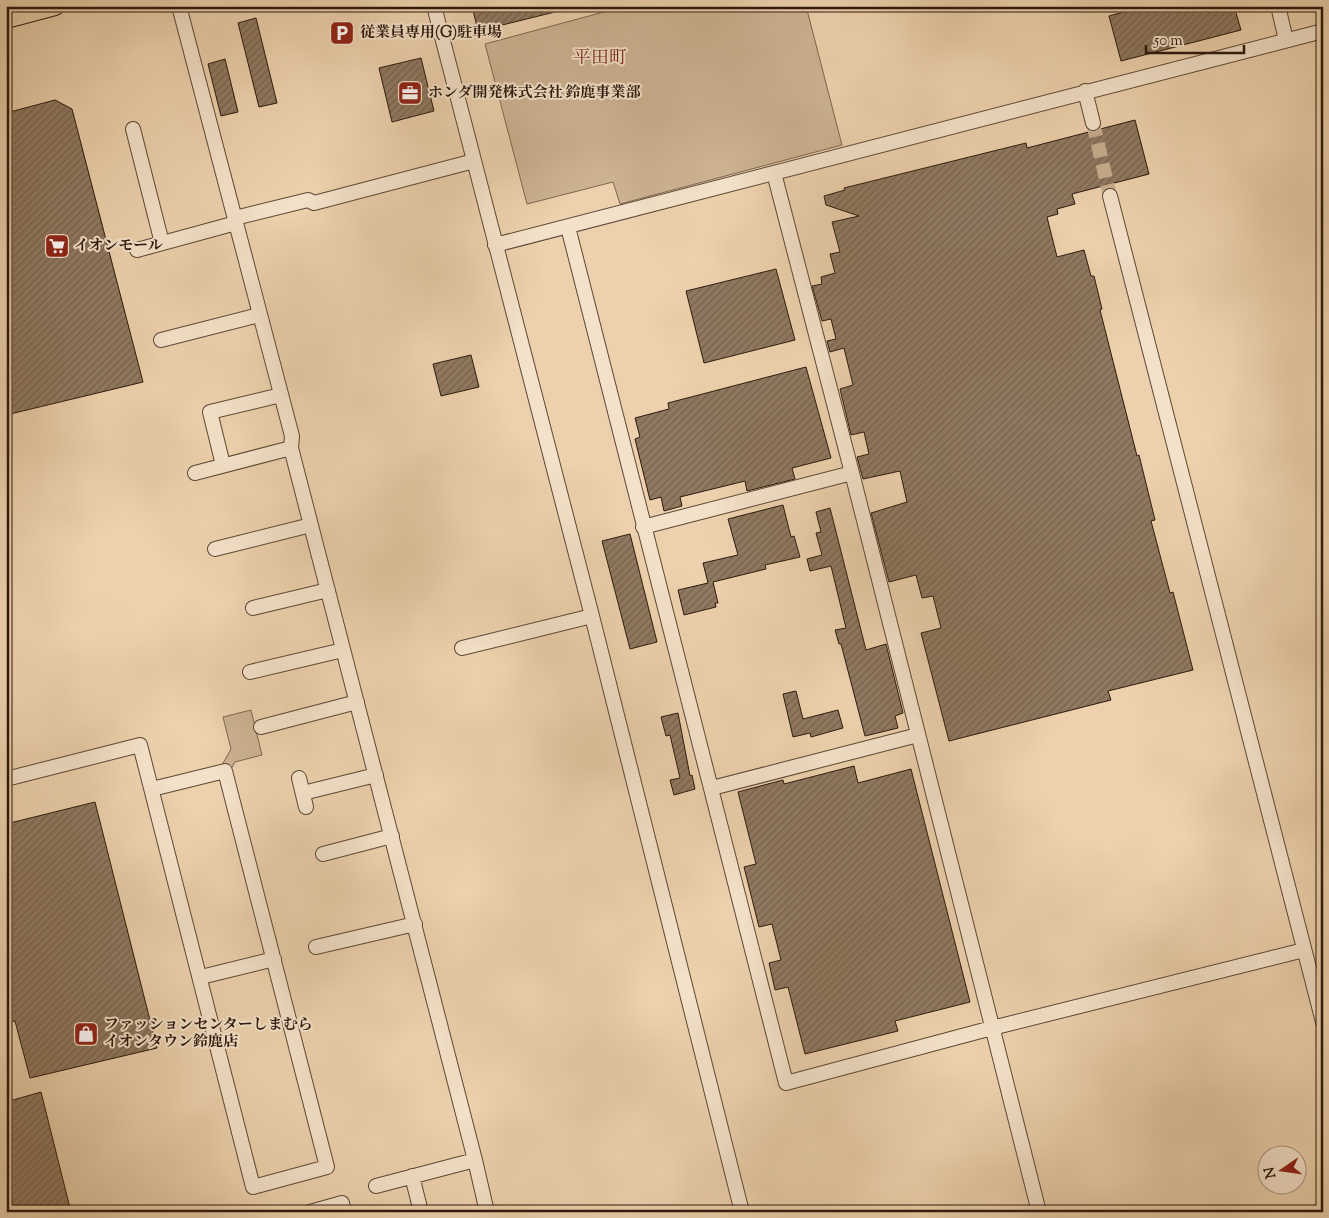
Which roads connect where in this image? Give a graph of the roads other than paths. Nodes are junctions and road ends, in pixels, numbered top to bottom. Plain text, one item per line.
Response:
1 (55, 6) edge
2 (179, 6) edge
3 (434, 6) edge
4 (1278, 6) edge
5 (6, 19) edge
6 (1323, 31) edge
7 (1286, 40) junction
8 (1085, 91) junction
9 (1093, 123) tunnel mouth
10 (133, 129) dead end
11 (474, 161) junction
12 (774, 173) junction
13 (1110, 196) tunnel mouth
14 (236, 220) junction
15 (568, 227) junction
16 (162, 244) junction
17 (495, 245) junction
18 (137, 250) dead end
19 (259, 315) junction
20 (161, 340) dead end
21 (281, 395) junction
22 (291, 448) junction
23 (224, 466) junction
24 (195, 473) dead end
25 (852, 473) junction
26 (311, 525) junction
27 (643, 527) junction
28 (215, 548) dead end
29 (328, 590) junction
30 (253, 608) dead end
31 (592, 616) junction
32 (462, 648) dead end
33 (343, 650) junction
34 (250, 672) dead end
35 (357, 702) junction
36 (261, 727) dead end
37 (918, 735) junction
38 (376, 775) junction
39 (299, 778) dead end
40 (6, 779) edge
41 (712, 788) junction
42 (152, 789) junction
43 (303, 793) junction
44 (306, 807) dead end
45 (392, 836) junction
46 (323, 854) dead end
47 (415, 924) junction
48 (316, 947) dead end
49 (1304, 950) junction
50 (274, 959) junction
51 (201, 978) junction
52 (1323, 1022) edge
53 (992, 1028) junction
54 (475, 1160) junction
55 (412, 1176) junction
56 (376, 1186) dead end
57 (310, 1212) edge
58 (344, 1212) edge
59 (421, 1212) edge
60 (487, 1212) edge
61 (742, 1212) edge
62 (1039, 1212) edge

1 - 5 main road
2 - 14 street
3 - 11 street
4 - 7 street
6 - 7 street
7 - 8 street
8 - 9 street
8 - 12 street
10 - 16 street
11 - 14 street
11 - 17 street
12 - 15 street
12 - 25 street
13 - 49 street
14 - 16 street
14 - 19 street
15 - 17 street
15 - 27 street
16 - 18 street
17 - 31 street
19 - 20 street
19 - 21 street
21 - 22 street
21 - 23 street
22 - 23 street
22 - 26 street
23 - 24 street
25 - 27 street
25 - 37 street
26 - 28 street
26 - 29 street
27 - 41 street
29 - 30 street
29 - 33 street
31 - 32 street
31 - 61 street
33 - 34 street
33 - 35 street
35 - 36 street
35 - 38 street
37 - 41 street
37 - 53 street
38 - 43 street
38 - 45 street
39 - 43 street
40 - 42 street
41 - 53 street
42 - 50 street
42 - 51 street
43 - 44 street
45 - 46 street
45 - 47 street
47 - 48 street
47 - 54 street
49 - 52 street
49 - 53 street
50 - 51 street
50 - 51 street
53 - 62 street
54 - 55 street
54 - 60 street
55 - 56 street
55 - 59 street
57 - 58 street

